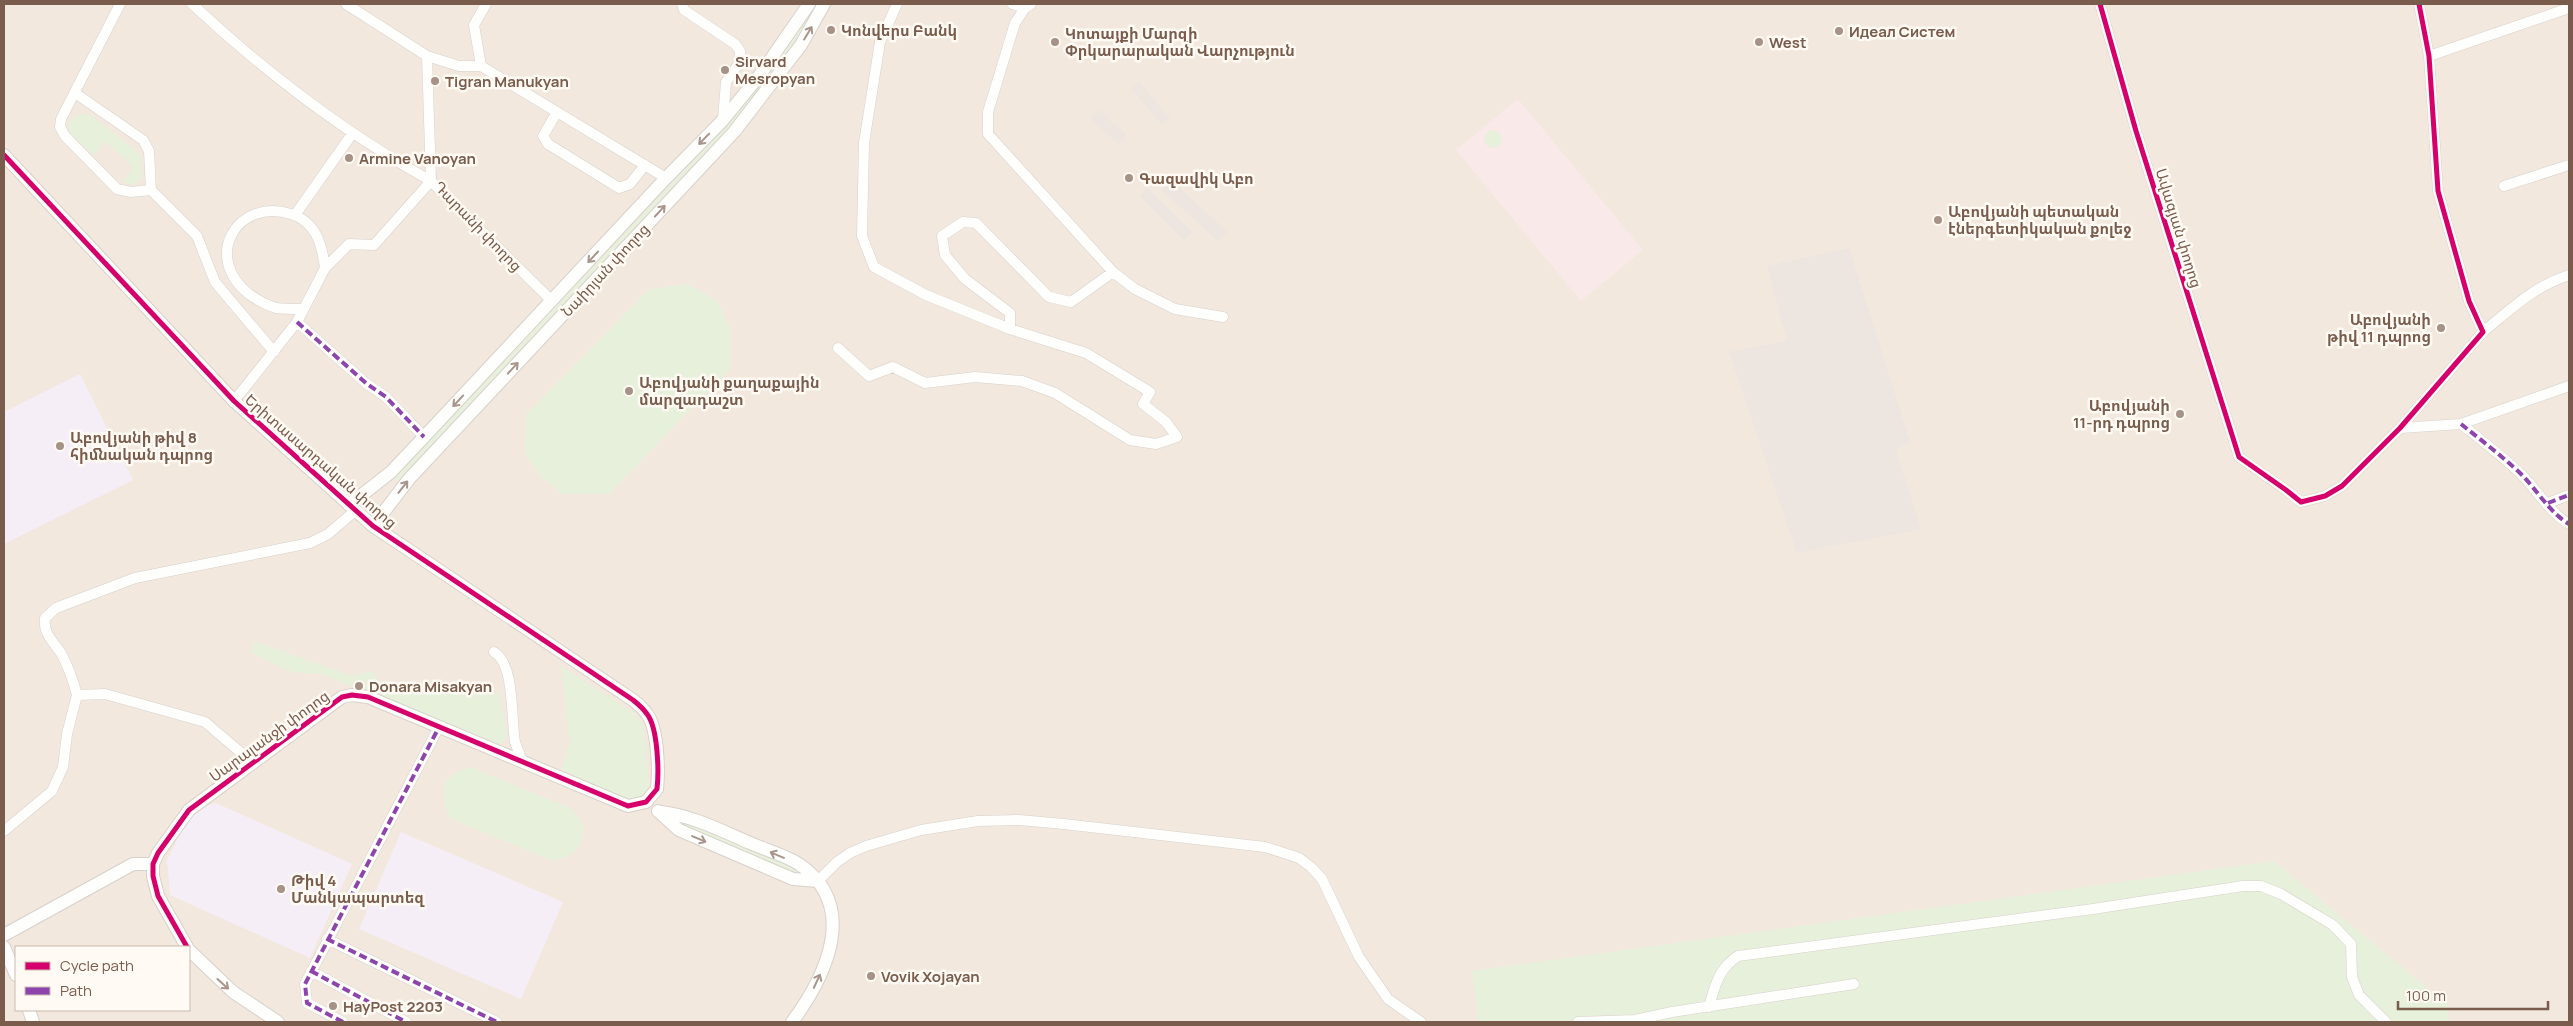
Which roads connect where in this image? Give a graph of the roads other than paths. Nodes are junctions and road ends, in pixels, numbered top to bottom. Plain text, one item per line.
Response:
1 (120, 4) edge
2 (192, 4) edge
3 (346, 4) edge
4 (486, 4) edge
5 (682, 4) edge
6 (809, 4) edge
7 (824, 4) edge
8 (896, 4) edge
9 (1012, 4) edge
10 (2100, 4) edge
11 (2419, 4) edge
12 (1028, 6) edge
13 (2569, 8) edge
14 (427, 56) junction
15 (2429, 56) junction
16 (481, 66) junction
17 (75, 93) junction
18 (557, 112) junction
19 (723, 120) junction
20 (352, 134) junction
21 (4, 155) edge
22 (645, 165) junction
23 (2569, 166) edge
24 (666, 178) junction
25 (431, 181) junction
26 (2504, 186) dead end
27 (151, 190) junction
28 (295, 215) junction
29 (325, 268) junction
30 (1113, 272) junction
31 (2569, 275) edge
32 (552, 301) junction
33 (303, 309) junction
34 (1223, 317) dead end
35 (297, 322) junction
36 (1010, 329) junction
37 (2483, 332) junction
38 (838, 348) dead end
39 (274, 352) junction
40 (2569, 386) edge
41 (234, 401) junction
42 (2461, 424) junction
43 (2400, 428) junction
44 (424, 437) junction
45 (2569, 495) edge
46 (2548, 503) junction
47 (352, 508) junction
48 (2569, 524) edge
49 (373, 526) junction
50 (494, 652) dead end
51 (77, 694) junction
52 (439, 727) junction
53 (522, 761) junction
54 (252, 762) junction
55 (648, 800) junction
56 (4, 831) edge
57 (153, 864) junction
58 (818, 881) junction
59 (4, 935) edge
60 (327, 939) junction
61 (187, 946) edge
62 (4, 947) edge
63 (190, 950) edge
64 (311, 971) junction
65 (15, 974) edge
66 (1854, 984) dead end
67 (1709, 1007) junction
68 (278, 1022) edge
69 (343, 1022) edge
70 (406, 1022) edge
71 (497, 1022) edge
72 (792, 1022) edge
73 (1421, 1022) edge
74 (1578, 1022) edge
75 (2386, 1022) edge

1 - 17 street
2 - 20 street
3 - 14 street
4 - 16 street
5 - 19 street
6 - 19 street, Նաիրյան փողոց
49 -> 7 street, Նաիրյան փողոց
8 - 36 street
9 - 12 street
10 - 43 street, Ավագյան փողոց
11 - 15 street
12 - 30 street
13 - 15 street
14 - 16 street
14 - 25 street, Դարանի փողոց
15 - 37 street
16 - 18 street
17 - 27 street
17 - 27 street
18 - 22 street
18 - 22 street
19 -> 24 street, Նաիրյան փողոց
20 - 25 street
20 - 28 street
21 - 41 street, Երիտասարդական փողոց
22 - 24 street
23 - 26 street
24 -> 32 street, Նաիրյան փողոց
25 - 29 street
25 - 32 street, Դարանի փողոց
27 - 39 street
28 - 29 street
28 - 33 street
29 - 33 street
30 - 34 street
30 - 36 street
31 - 37 street
32 -> 44 street, Նաիրյան փողոց
33 - 35 street
35 - 39 street
35 - 44 street
36 - 38 street
37 - 43 street
39 - 41 street
40 - 42 street
41 - 47 street, Երիտասարդական փողոց
42 - 43 street
42 - 46 street
44 - 47 street, Նաիրյան փողոց
45 - 46 street
46 - 48 street
47 - 49 street, Երիտասարդական փողոց
47 - 51 street
49 - 55 street, Երիտասարդական փողոց
50 - 53 street
51 - 54 street
51 - 56 street
52 - 53 street, Սարալանջի փողոց
52 - 54 street, Սարալանջի փողոց
52 - 60 street
53 - 55 street, Սարալանջի փողոց
54 - 57 street, Սարալանջի փողոց
55 - 58 street
57 - 59 street
57 - 61 street
72 -> 58 street
58 - 73 street
60 - 64 street
60 - 71 street
62 - 65 street
63 -> 68 street
64 - 69 street
64 - 70 street
66 - 67 street
67 - 74 street
67 - 75 street

